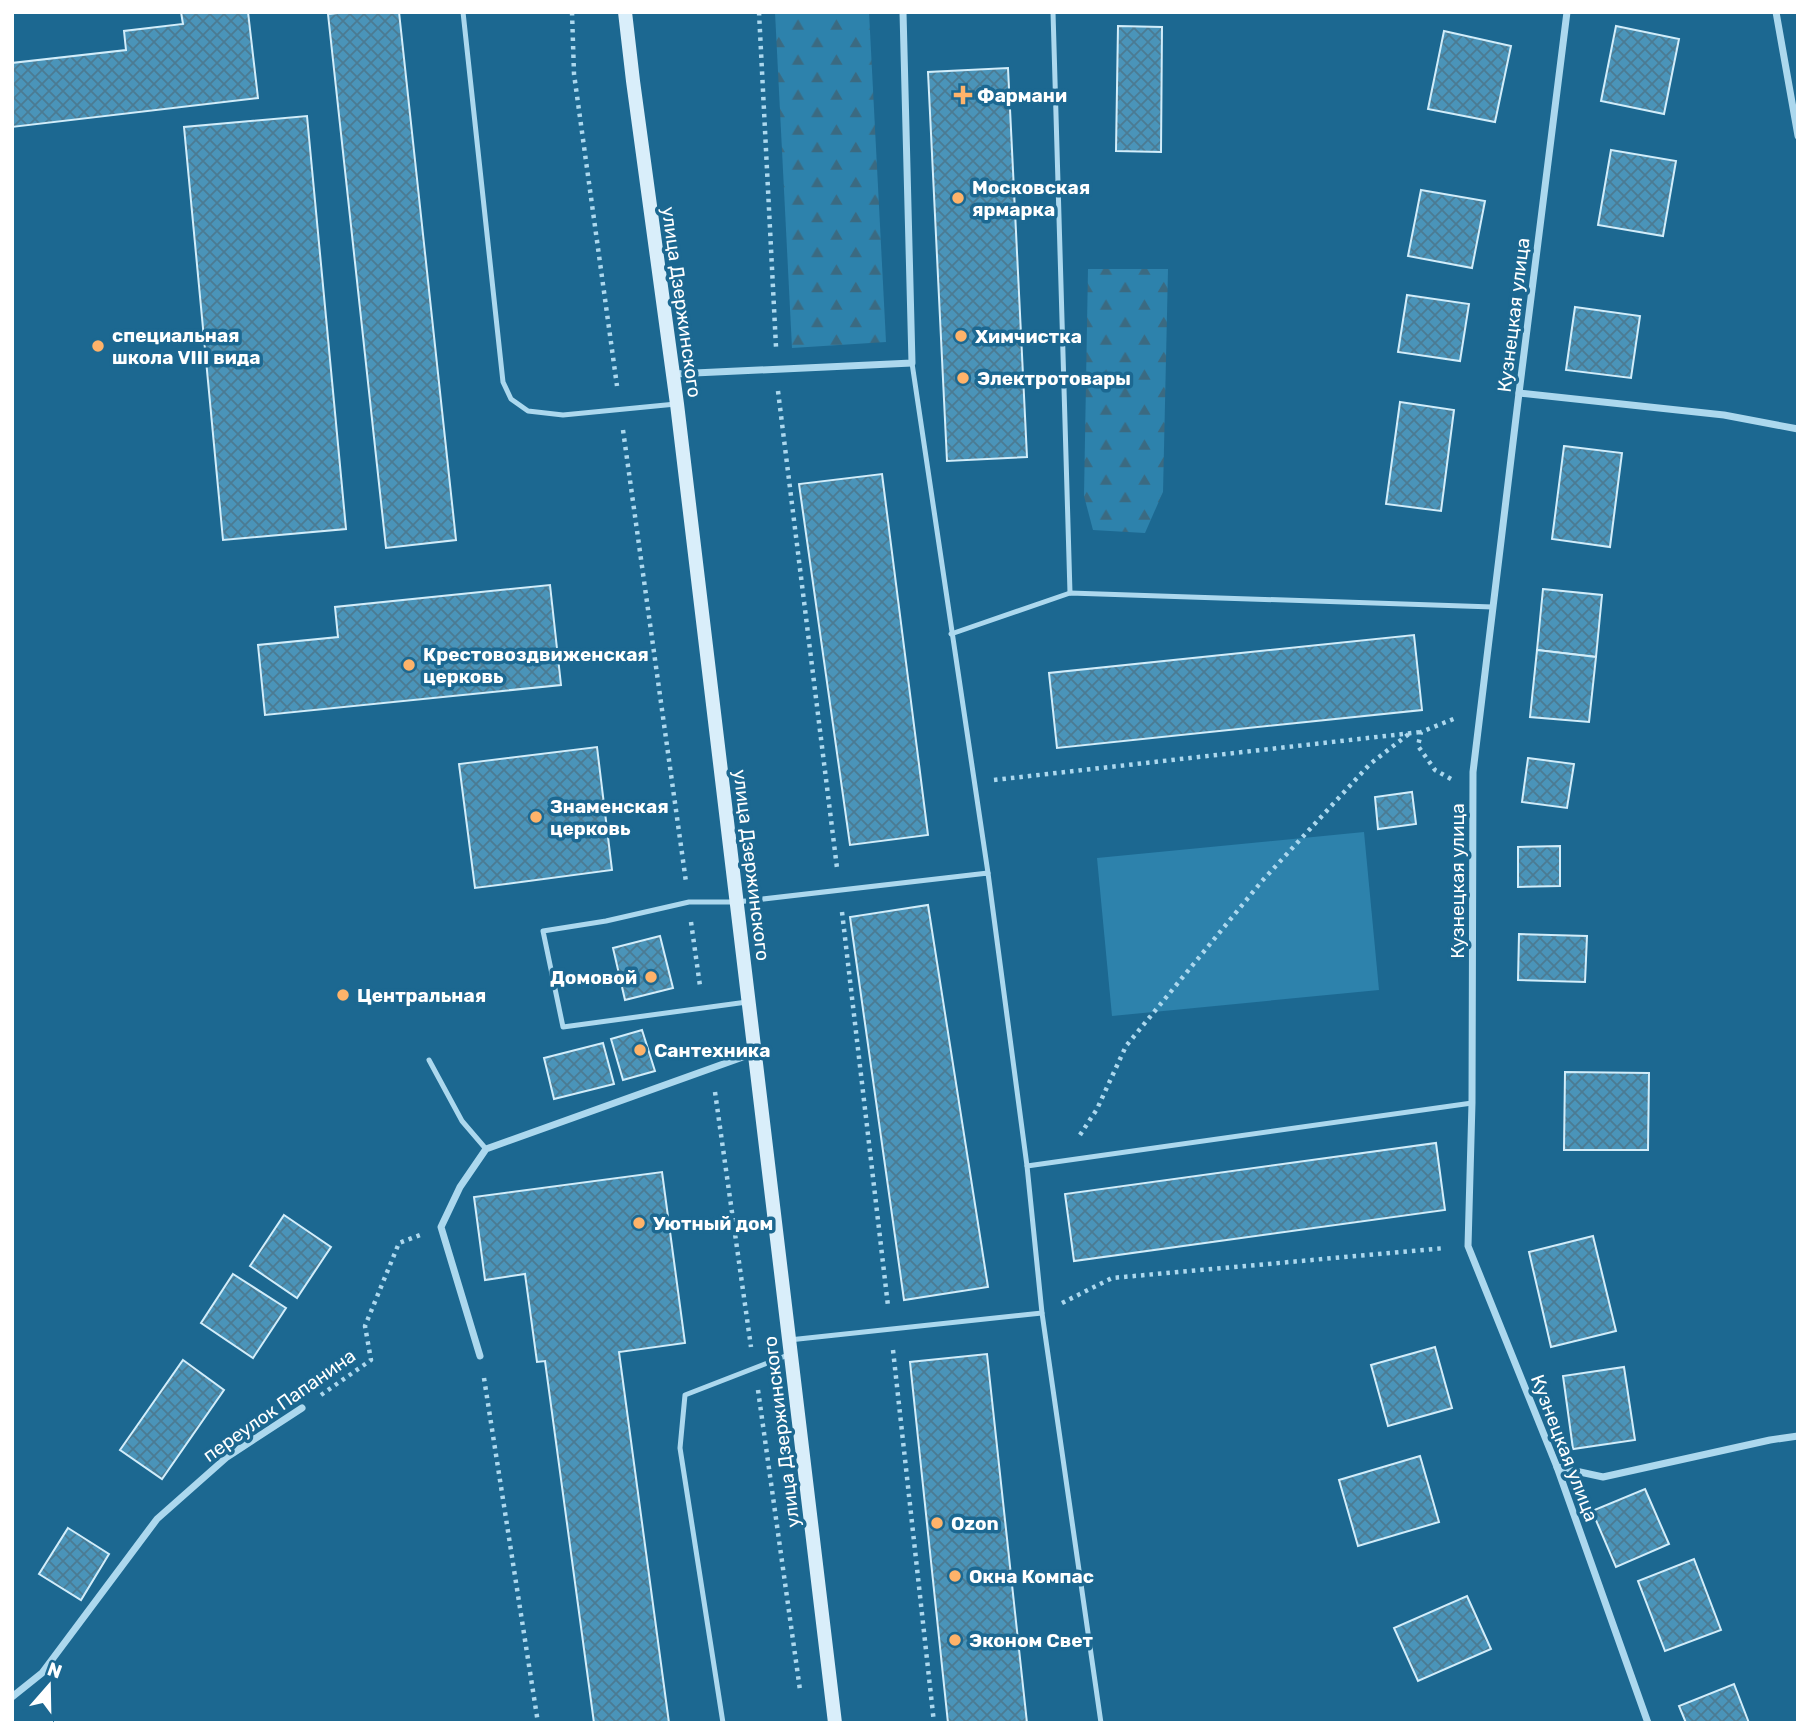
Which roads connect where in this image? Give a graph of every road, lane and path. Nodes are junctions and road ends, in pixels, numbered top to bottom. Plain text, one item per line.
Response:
1 (463, 12) edge
2 (572, 12) edge
3 (625, 12) edge
4 (903, 12) edge
5 (1053, 12) edge
6 (1567, 12) edge
7 (1776, 12) edge
8 (1798, 136) edge
9 (912, 363) junction
10 (673, 374) junction
11 (1519, 393) junction
12 (677, 404) junction
13 (621, 409) junction
14 (1798, 429) edge
15 (1070, 593) junction
16 (1493, 607) junction
17 (951, 634) junction
18 (1480, 710) junction
19 (1421, 732) junction
20 (1410, 733) junction
21 (974, 783) junction
22 (1473, 791) junction
23 (988, 873) junction
24 (688, 902) junction
25 (737, 902) junction
26 (749, 1002) junction
27 (703, 1009) junction
28 (755, 1053) junction
29 (429, 1060) dead end
30 (711, 1069) junction
31 (1472, 1103) junction
32 (486, 1149) junction
33 (1065, 1160) junction
34 (1027, 1166) junction
35 (441, 1227) junction
36 (1468, 1246) junction
37 (1042, 1312) junction
38 (790, 1347) junction
39 (480, 1356) joint
40 (755, 1368) junction
41 (303, 1408) joint
42 (1798, 1436) edge
43 (1557, 1467) junction
44 (801, 1695) dead end
45 (12, 1697) edge
46 (538, 1723) edge
47 (723, 1723) edge
48 (835, 1723) edge
49 (1101, 1723) edge
50 (1648, 1723) edge

1 - 13 lane
2 - 13 path
3 - 10 main road, улица Дзержинского
4 - 9 street
5 - 15 lane
6 - 11 street, Кузнецкая улица
7 - 8 street
9 - 10 street
9 - 17 lane
10 - 12 main road, улица Дзержинского
11 - 14 street
11 - 16 street, Кузнецкая улица
12 - 13 lane
12 - 25 main road, улица Дзержинского
13 - 24 path
15 - 16 lane
15 - 17 lane
16 - 18 street, Кузнецкая улица
17 - 21 lane
18 - 19 path
18 - 22 street, Кузнецкая улица
19 - 20 path
19 - 22 path
20 - 21 path
20 - 33 path
21 - 23 lane
22 - 31 street, Кузнецкая улица
23 - 25 lane
23 - 34 lane
24 - 25 lane
24 - 27 path
24 - 27 lane
25 - 26 main road, улица Дзержинского
26 - 27 lane
26 - 28 main road, улица Дзержинского
28 - 30 street
28 - 38 main road, улица Дзержинского
29 - 32 lane
30 - 32 street
30 - 40 path
31 - 33 lane
31 - 36 street, Кузнецкая улица
32 - 35 street
33 - 34 lane
34 - 37 lane
35 - 39 street
35 - 41 path, переулок Папанина
36 - 37 path
36 - 43 street, Кузнецкая улица
37 - 38 lane
37 - 49 lane
38 - 40 lane
38 - 48 main road, улица Дзержинского
39 - 46 path
40 - 44 path
40 - 47 lane
41 - 45 street, переулок Папанина
42 - 43 street
43 - 50 street, Кузнецкая улица

